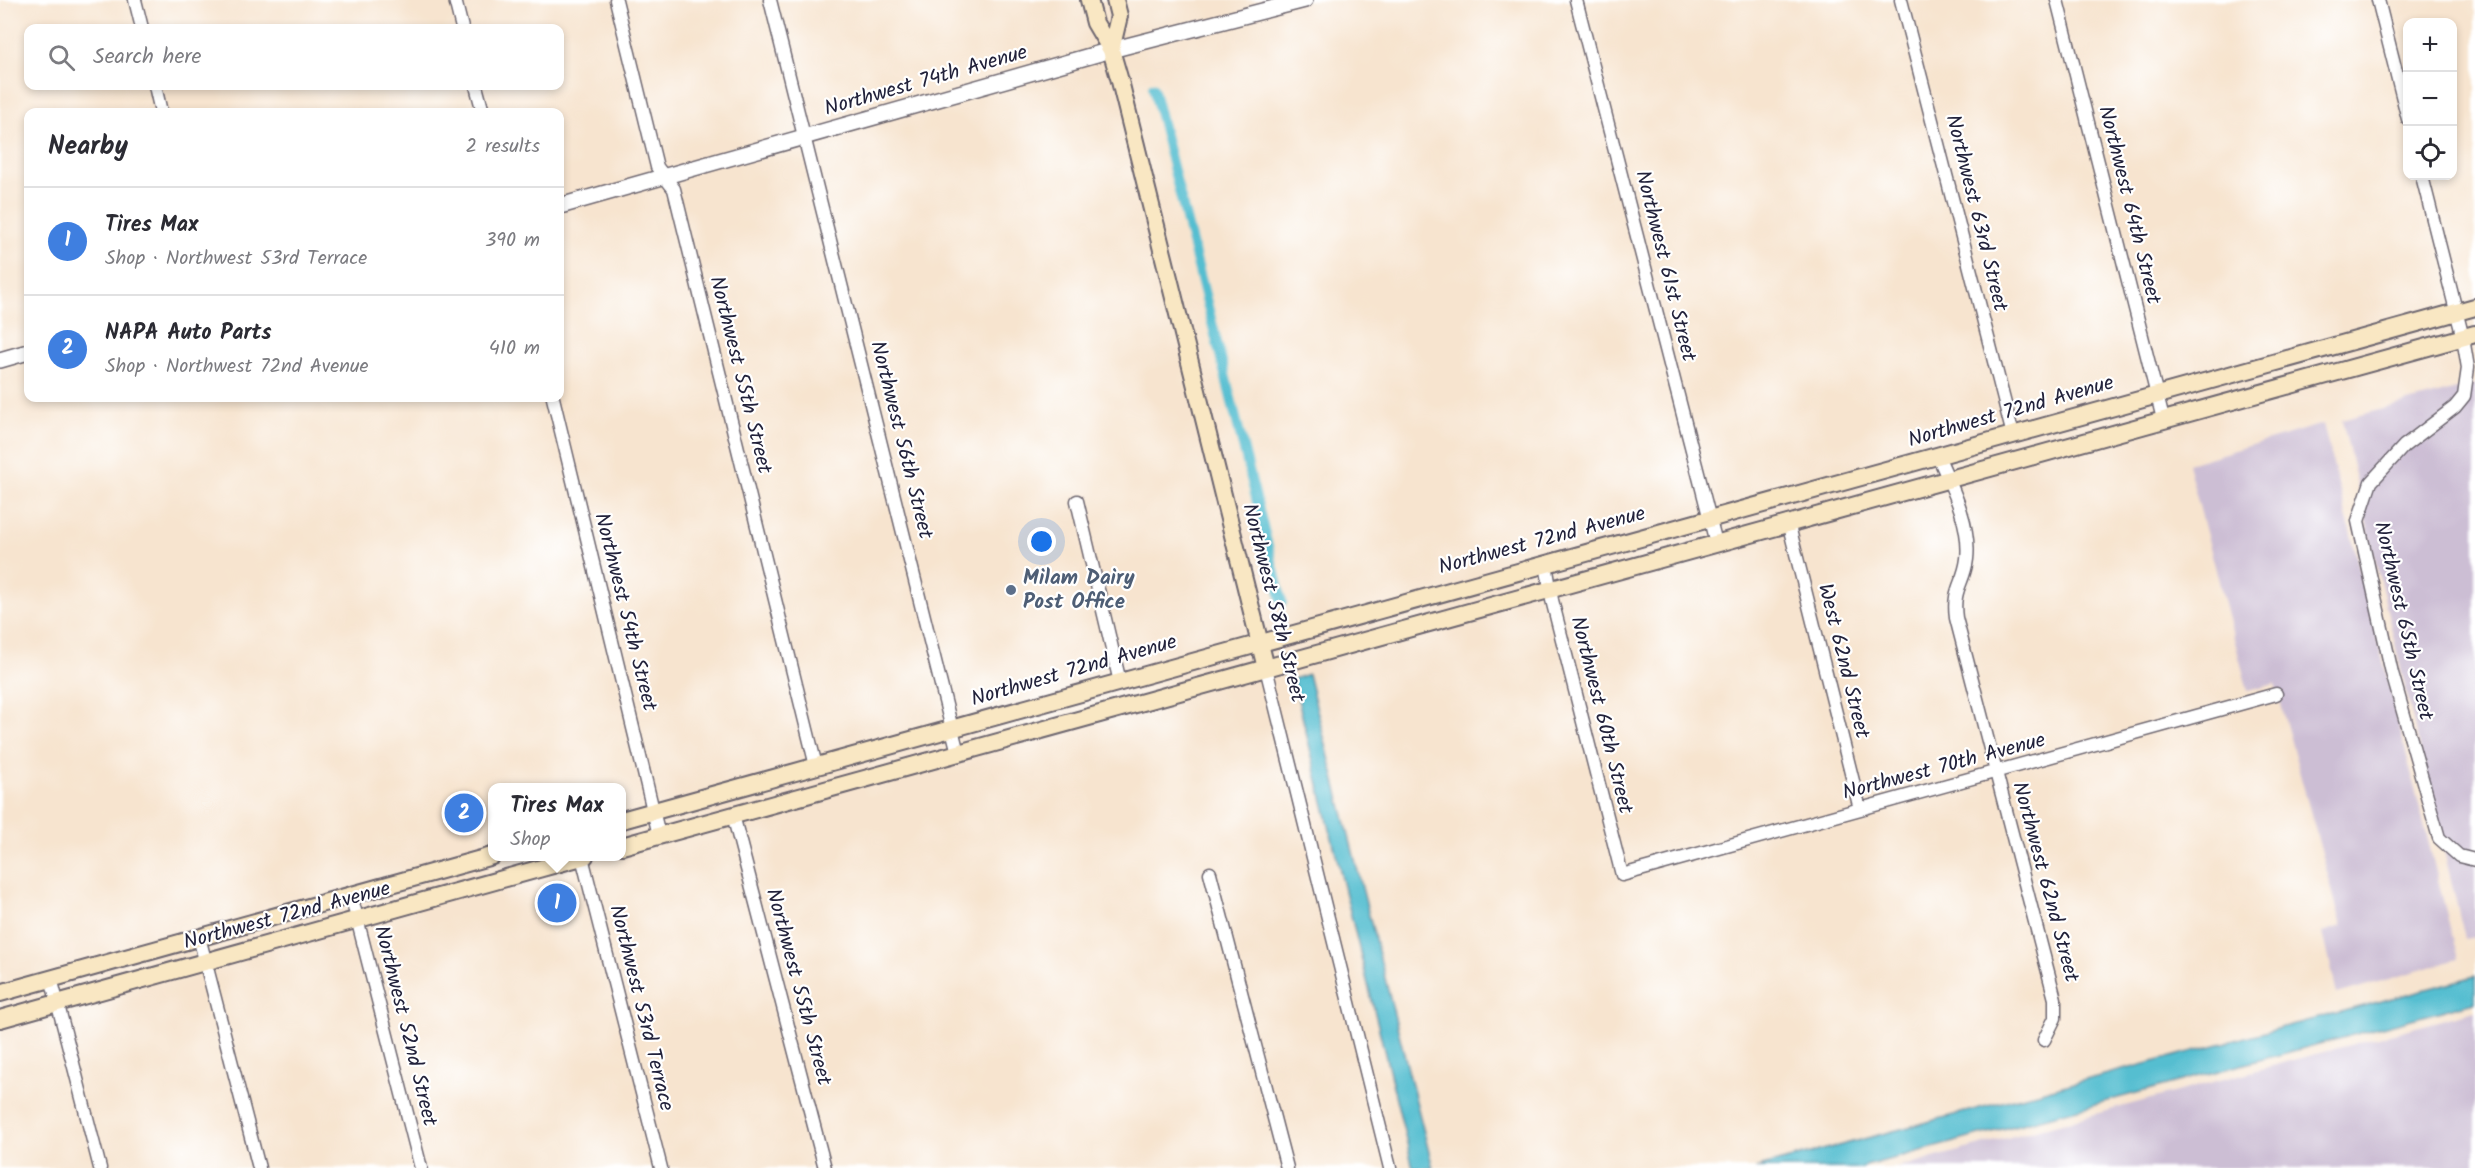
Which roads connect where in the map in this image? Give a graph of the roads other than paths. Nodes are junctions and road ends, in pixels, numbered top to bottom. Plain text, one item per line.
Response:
1 (135, 0) edge
2 (455, 0) edge
3 (616, 0) edge
4 (1089, 0) edge
5 (1115, 0) edge
6 (1305, 0) edge
7 (1576, 0) edge
8 (1901, 0) edge
9 (2057, 0) edge
10 (2378, 0) edge
11 (771, 2) edge
12 (141, 24) edge
13 (461, 24) edge
14 (1111, 50) junction
15 (156, 90) edge
16 (477, 90) edge
17 (2403, 99) edge
18 (160, 108) edge
19 (482, 108) edge
20 (805, 137) junction
21 (666, 176) junction
22 (2423, 180) edge
23 (564, 205) edge
24 (2475, 307) edge
25 (2456, 312) junction
26 (2469, 336) edge
27 (24, 353) edge
28 (0, 360) edge
29 (2157, 395) junction
30 (554, 402) edge
31 (2163, 419) junction
32 (2013, 435) junction
33 (1938, 456) junction
34 (1948, 478) junction
35 (1077, 501) dead end
36 (1710, 518) junction
37 (1788, 522) junction
38 (1716, 543) junction
39 (1546, 564) junction
40 (1550, 589) junction
41 (1260, 642) junction
42 (1266, 668) junction
43 (1120, 682) junction
44 (2276, 694) dead end
45 (952, 728) junction
46 (958, 753) junction
47 (816, 766) junction
48 (1997, 772) junction
49 (1860, 809) junction
50 (653, 812) junction
51 (733, 815) junction
52 (626, 819) edge
53 (659, 835) junction
54 (626, 845) edge
55 (488, 857) edge
56 (2475, 860) edge
57 (570, 861) edge
58 (585, 861) edge
59 (1210, 873) dead end
60 (1622, 875) joint
61 (351, 895) junction
62 (358, 920) junction
63 (199, 936) junction
64 (206, 962) junction
65 (51, 978) junction
66 (0, 993) edge
67 (57, 1003) junction
68 (0, 1019) edge
69 (2044, 1040) dead end
70 (100, 1168) edge
71 (259, 1168) edge
72 (421, 1168) edge
73 (661, 1168) edge
74 (825, 1168) edge
75 (1287, 1168) edge
76 (1390, 1168) edge

1 - 12 street
2 - 13 street
3 - 21 street, Northwest 55th Street
4 - 14 main road, Northwest 58th Street
5 - 14 main road, Northwest 58th Street
6 - 14 street, Northwest 74th Avenue
7 - 36 street, Northwest 61st Street
8 - 32 street, Northwest 63rd Street
9 - 29 street, Northwest 64th Street
10 - 17 street
11 - 20 street, Northwest 56th Street
14 - 20 street, Northwest 74th Avenue
14 - 41 main road, Northwest 58th Street
15 - 18 street
16 - 19 street
20 - 21 street, Northwest 74th Avenue
20 - 45 street, Northwest 56th Street
21 - 23 street, Northwest 74th Avenue
21 - 47 street, Northwest 55th Street
22 - 25 street, Northwest 65th Street
24 - 25 main road, Northwest 72nd Avenue
25 - 26 street, Northwest 65th Street
25 - 29 main road, Northwest 72nd Avenue
26 - 31 main road
26 - 56 street, Northwest 65th Street
27 - 28 street
29 - 31 street, Northwest 64th Street
29 - 32 main road, Northwest 72nd Avenue
30 - 50 street, Northwest 54th Street
31 - 34 main road
32 - 33 main road, Northwest 72nd Avenue
33 - 34 street, Northwest 62nd Street
33 - 36 main road, Northwest 72nd Avenue
34 - 37 main road
34 - 48 street, Northwest 62nd Street
35 - 43 street
36 - 38 street, Northwest 61st Street
36 - 39 main road, Northwest 72nd Avenue
37 - 38 main road
37 - 49 street, West 62nd Street
38 - 40 main road
39 - 40 street, Northwest 60th Street
39 - 41 main road, Northwest 72nd Avenue
40 - 42 main road
40 - 60 street, Northwest 60th Street
41 - 42 main road, Northwest 58th Street
41 - 43 main road, Northwest 72nd Avenue
42 - 46 main road
42 - 76 street, Northwest 58th Street
43 - 45 main road, Northwest 72nd Avenue
44 - 48 street, Northwest 70th Avenue
45 - 46 street, Northwest 56th Street
45 - 47 main road, Northwest 72nd Avenue
46 - 51 main road
47 - 50 main road, Northwest 72nd Avenue
48 - 49 street, Northwest 70th Avenue
48 - 69 street, Northwest 62nd Street
49 - 60 street, Northwest 70th Avenue
50 - 52 main road, Northwest 72nd Avenue
50 - 53 street, Northwest 54th Street
51 - 53 main road
51 - 74 street, Northwest 55th Street
53 - 54 main road
55 - 61 main road, Northwest 72nd Avenue
57 - 62 main road, Northwest 72nd Avenue
58 - 73 street, Northwest 53rd Terrace
59 - 75 street
61 - 62 street, Northwest 52nd Street
61 - 63 main road, Northwest 72nd Avenue
62 - 64 main road, Northwest 72nd Avenue
62 - 72 street, Northwest 52nd Street
63 - 64 street
63 - 65 main road, Northwest 72nd Avenue
64 - 67 main road, Northwest 72nd Avenue
64 - 71 street
65 - 66 main road, Northwest 72nd Avenue
65 - 67 street
67 - 68 main road, Northwest 72nd Avenue
67 - 70 street

